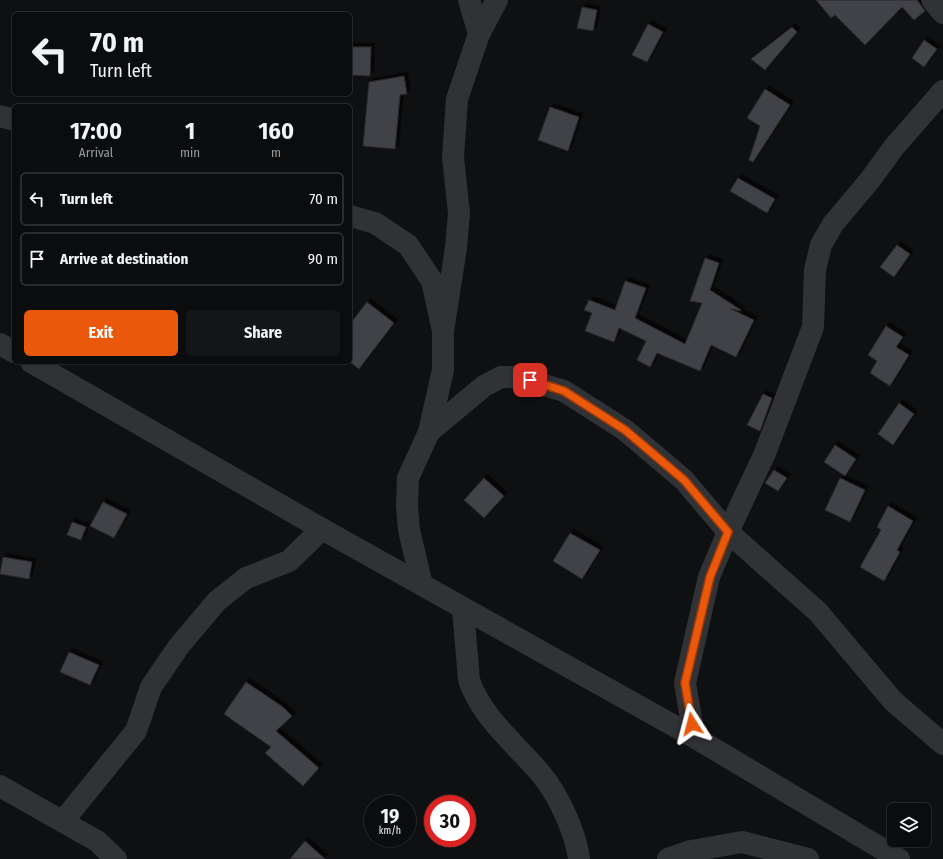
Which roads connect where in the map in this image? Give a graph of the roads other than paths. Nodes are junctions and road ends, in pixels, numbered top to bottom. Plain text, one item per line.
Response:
1 (470, 0) edge
2 (497, 0) edge
3 (932, 0) edge
4 (943, 13) edge
5 (479, 34) junction
6 (943, 91) edge
7 (0, 116) edge
8 (12, 119) edge
9 (352, 217) edge
10 (443, 331) junction
11 (0, 344) edge
12 (12, 351) edge
13 (34, 364) edge
14 (429, 432) junction
15 (322, 529) junction
16 (728, 532) junction
17 (422, 585) junction
18 (463, 609) junction
19 (694, 737) junction
20 (943, 744) edge
21 (0, 786) edge
22 (63, 821) junction
23 (116, 859) edge
24 (579, 859) edge
25 (668, 859) edge
26 (808, 859) edge
27 (899, 859) edge

1 - 5 street
2 - 5 street
3 - 4 street
5 - 10 street
6 - 16 street
7 - 8 street
9 - 10 street
10 - 14 street
11 - 12 street
13 - 15 street
14 - 16 street
14 - 17 street
15 - 17 street
15 - 22 street
16 - 19 street
16 - 20 street
17 - 18 street
18 - 19 street
18 - 24 street
19 - 27 street
21 - 22 street
22 - 23 street
25 - 26 street

